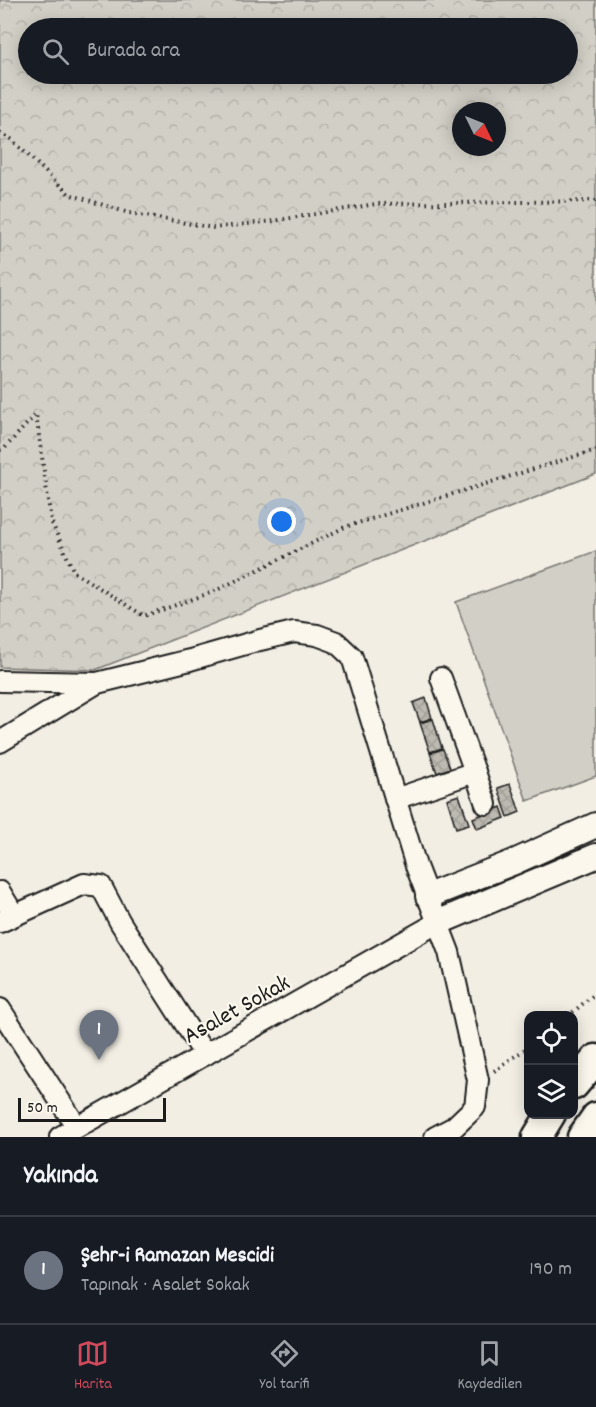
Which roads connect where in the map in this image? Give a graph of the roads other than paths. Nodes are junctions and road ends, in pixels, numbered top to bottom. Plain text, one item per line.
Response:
1 (441, 678) dead end
2 (0, 681) edge
3 (97, 683) junction
4 (0, 742) edge
5 (475, 772) junction
6 (395, 799) junction
7 (486, 804) dead end
8 (596, 825) edge
9 (596, 856) edge
10 (0, 892) edge
11 (428, 896) junction
12 (7, 918) edge
13 (437, 923) junction
14 (0, 1009) edge
15 (205, 1055) junction
16 (596, 1059) edge
17 (578, 1079) edge
18 (596, 1117) edge
19 (548, 1119) edge
20 (68, 1132) edge
21 (435, 1137) edge
22 (537, 1137) edge
23 (582, 1137) edge

1 - 5 street
2 - 3 street
3 - 4 street
3 - 6 street
5 - 6 street
5 - 7 street
6 - 11 street
8 - 11 main road
9 - 13 main road
10 - 12 street
11 - 13 street
12 - 15 street
13 - 15 street, Asalet Sokak
13 - 21 street
14 - 20 street
15 - 20 street, Asalet Sokak
16 - 17 highway
18 - 23 highway
19 - 22 highway

